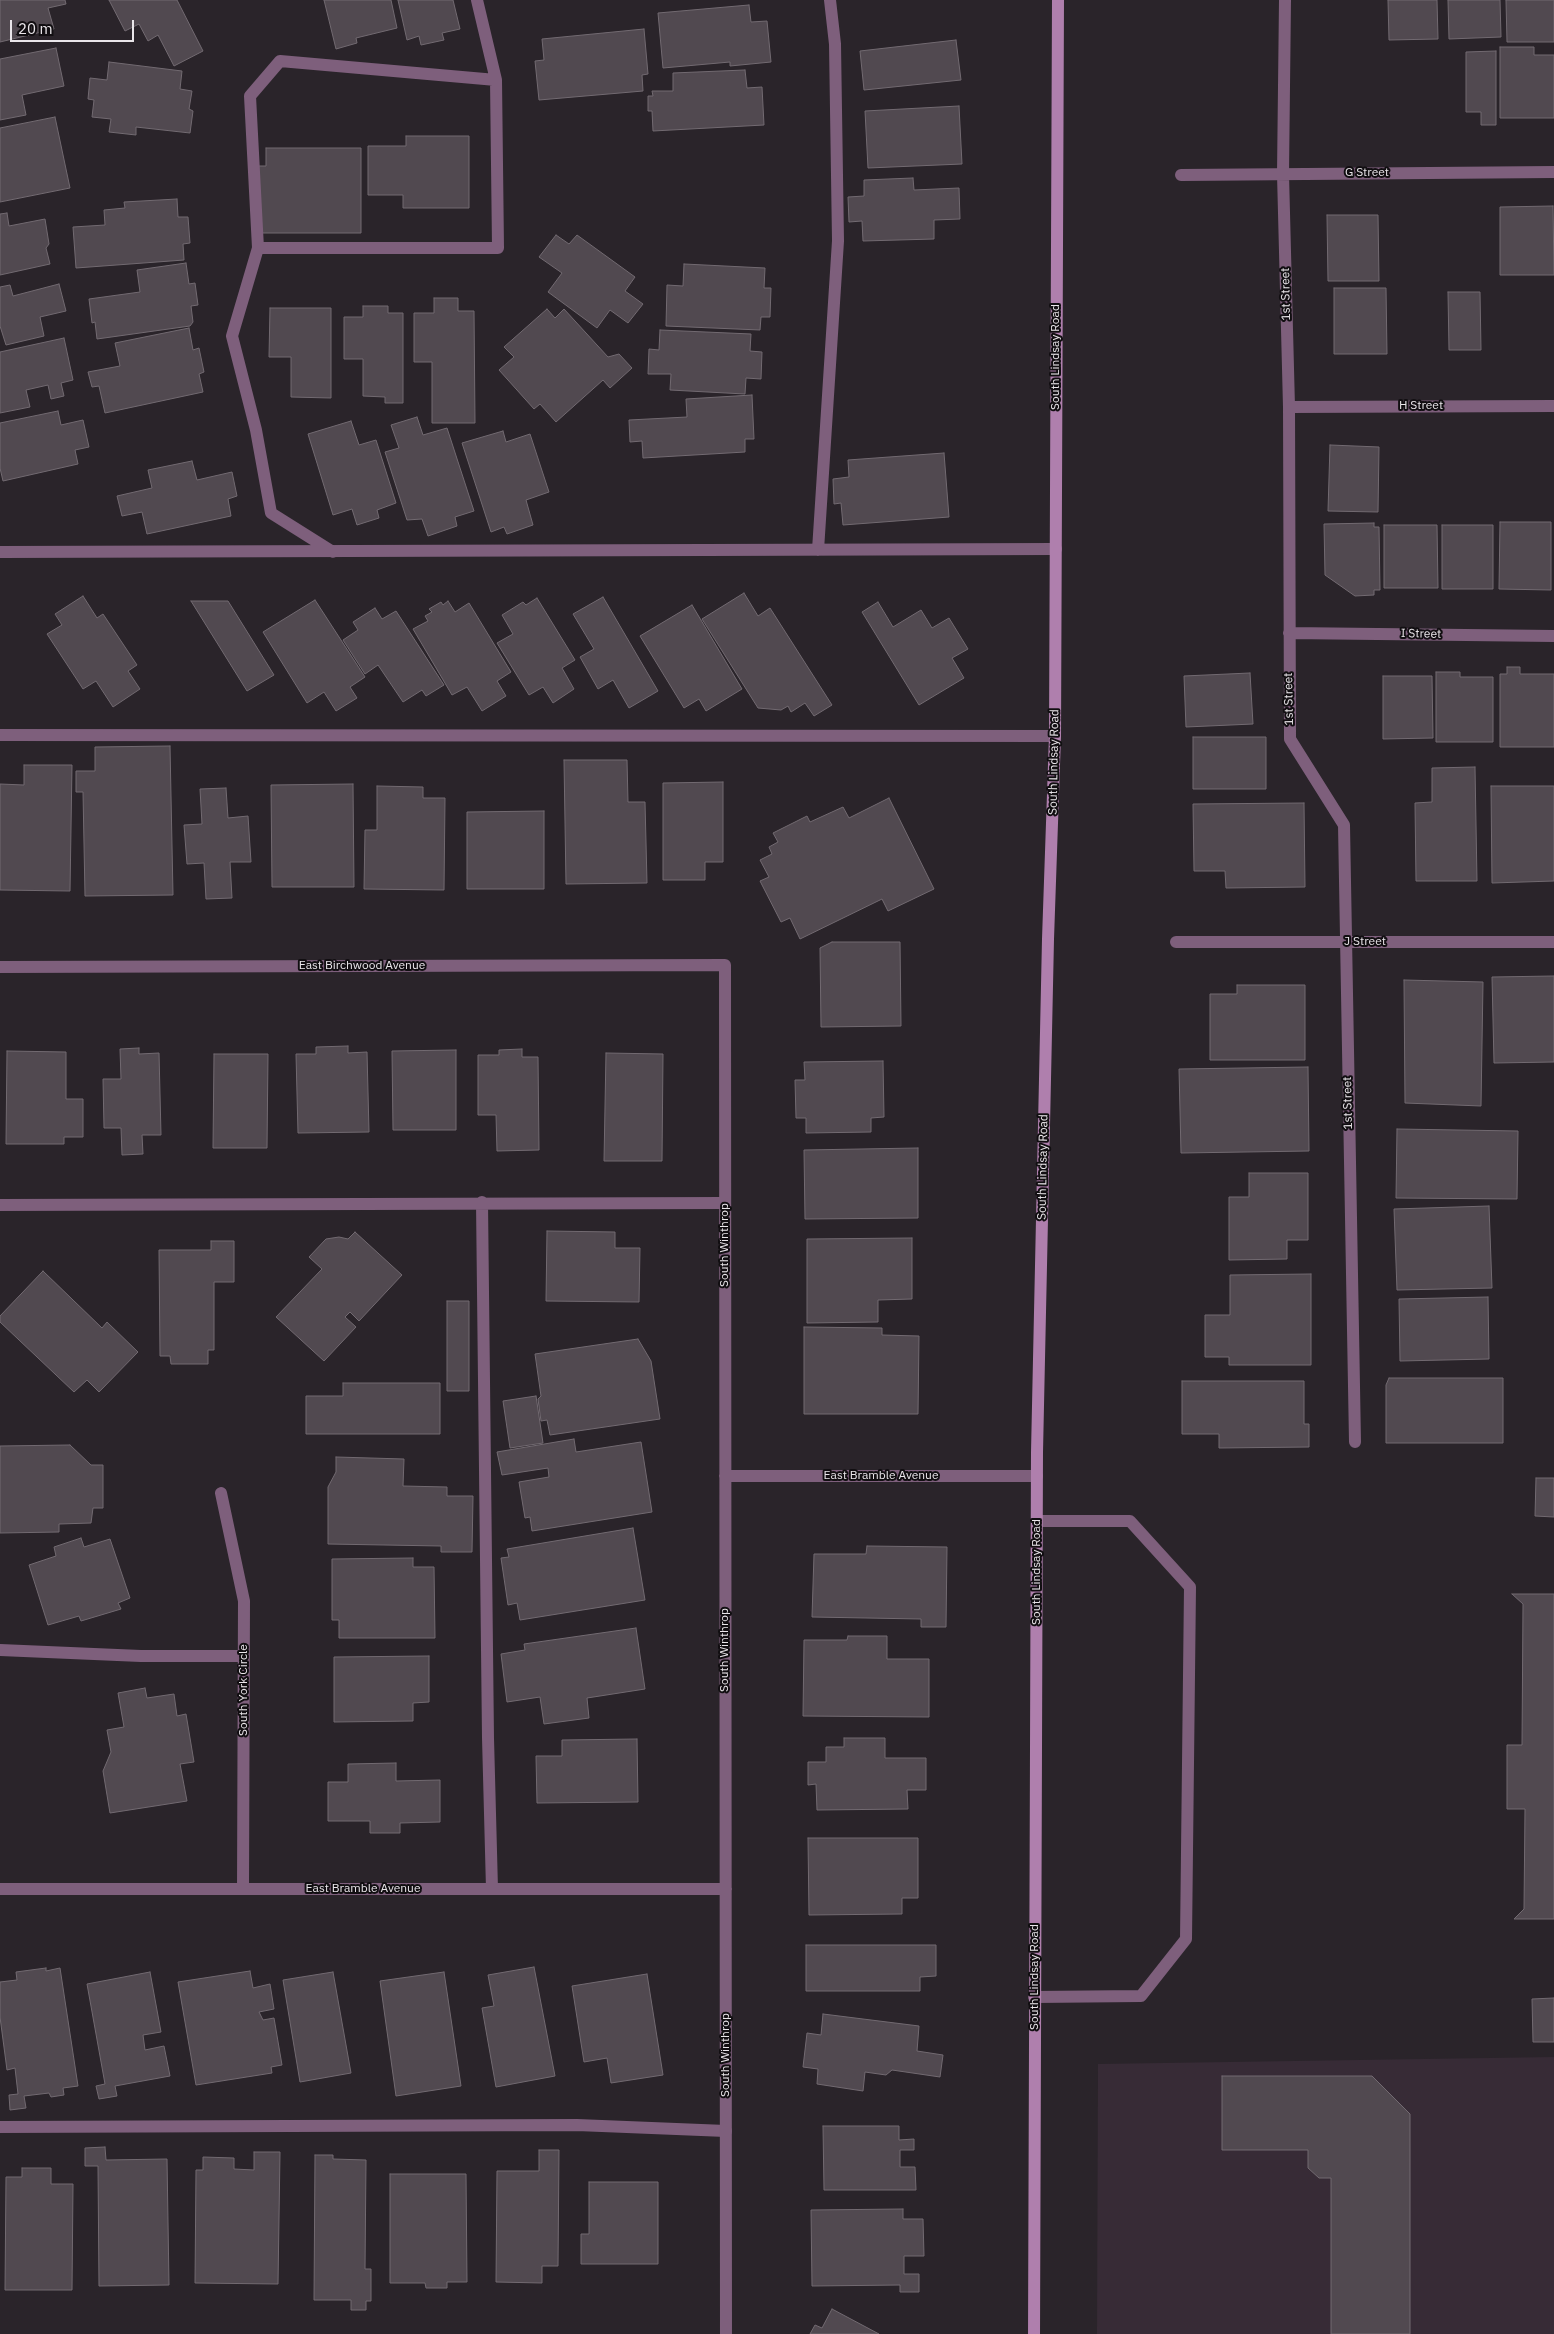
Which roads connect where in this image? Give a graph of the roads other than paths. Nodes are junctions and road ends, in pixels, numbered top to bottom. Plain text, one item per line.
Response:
1 (477, 0) edge
2 (830, 0) edge
3 (1058, 0) edge
4 (1286, 0) edge
5 (496, 80) junction
6 (1554, 172) edge
7 (1283, 174) junction
8 (1181, 175) dead end
9 (258, 248) junction
10 (1554, 406) edge
11 (1289, 407) junction
12 (1056, 549) junction
13 (818, 550) junction
14 (0, 552) edge
15 (333, 552) junction
16 (1289, 633) junction
17 (1554, 636) edge
18 (0, 735) edge
19 (1055, 736) junction
20 (1176, 942) dead end
21 (1345, 942) junction
22 (1554, 942) edge
23 (725, 965) joint
24 (0, 967) edge
25 (482, 1202) junction
26 (725, 1203) junction
27 (0, 1205) edge
28 (1355, 1442) dead end
29 (725, 1476) junction
30 (1037, 1476) junction
31 (221, 1493) dead end
32 (1037, 1520) junction
33 (0, 1650) edge
34 (244, 1656) junction
35 (0, 1888) edge
36 (243, 1888) junction
37 (492, 1888) junction
38 (726, 1888) junction
39 (1034, 1997) junction
40 (0, 2127) edge
41 (726, 2131) junction
42 (726, 2334) edge
43 (1034, 2334) edge

1 - 5 street
2 - 13 street
3 - 12 main road, South Lindsay Road
4 - 7 street, 1st Street
5 - 9 street
5 - 9 street
6 - 7 street, G Street
7 - 8 street, G Street
7 - 11 street, 1st Street
9 - 15 street
10 - 11 street, H Street
11 - 16 street, 1st Street
12 - 13 street
12 - 19 main road, South Lindsay Road
13 - 15 street
14 - 15 street
16 - 17 street, I Street
16 - 21 street, 1st Street
18 - 19 street
19 - 30 main road, South Lindsay Road
20 - 21 street, J Street
21 - 22 street, J Street
21 - 28 street, 1st Street
23 - 24 street, East Birchwood Avenue
23 - 26 street, South Winthrop
25 - 26 street
25 - 27 street
25 - 37 street
26 - 29 street, South Winthrop
29 - 30 street, East Bramble Avenue
29 - 38 street, South Winthrop
30 - 32 main road, South Lindsay Road
31 - 34 street, South York Circle
32 - 39 main road, South Lindsay Road
32 - 39 street
33 - 34 street
34 - 36 street, South York Circle
35 - 36 street, East Bramble Avenue
36 - 37 street, East Bramble Avenue
37 - 38 street, East Bramble Avenue
38 - 41 street, South Winthrop
39 - 43 main road, South Lindsay Road
40 - 41 street
41 - 42 street, South Winthrop

